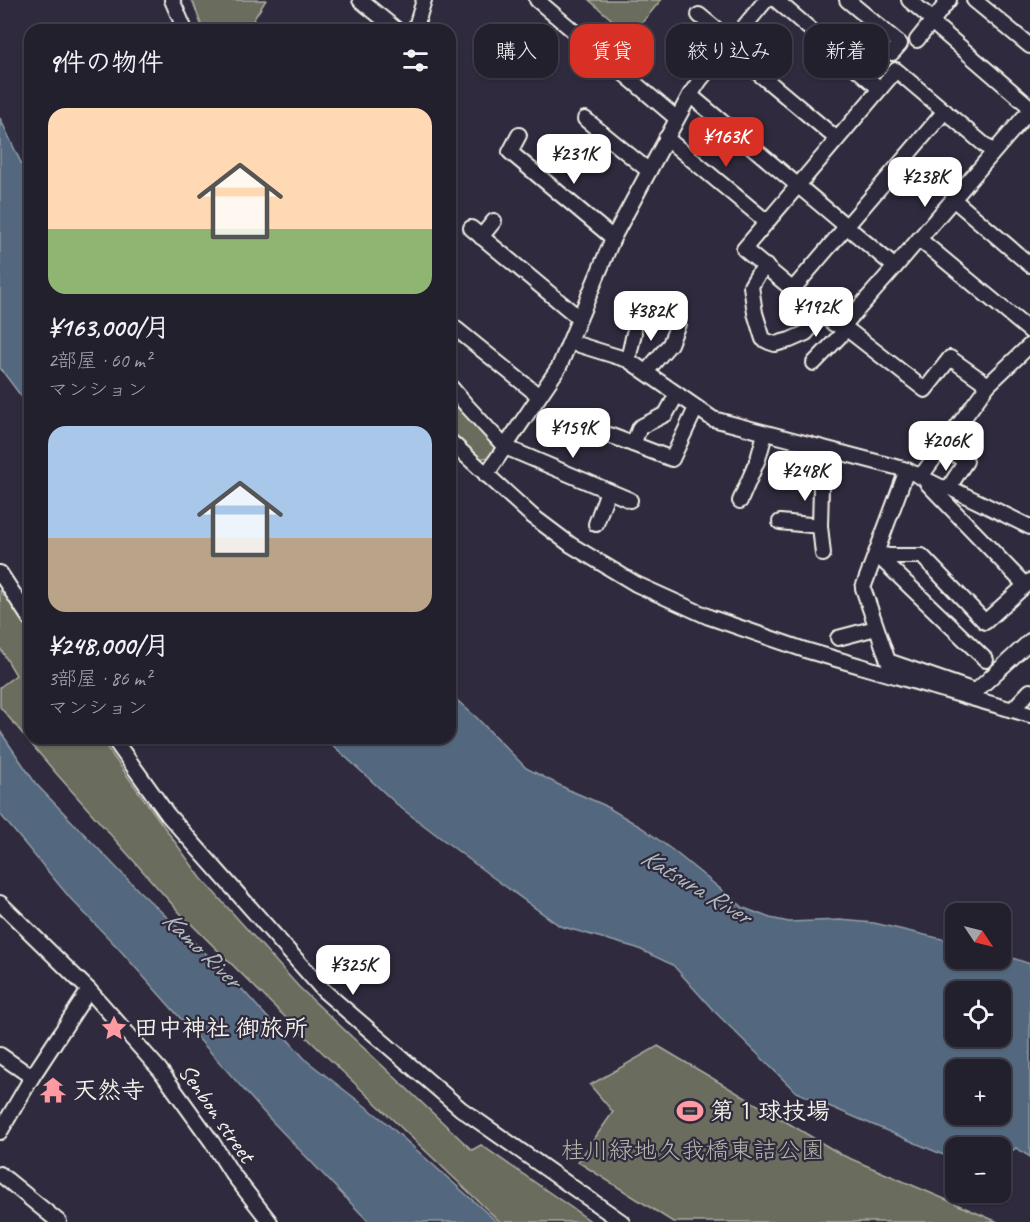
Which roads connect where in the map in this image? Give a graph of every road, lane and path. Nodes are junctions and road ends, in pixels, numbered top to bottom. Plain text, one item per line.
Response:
1 (172, 0) edge
2 (360, 0) edge
3 (424, 0) edge
4 (537, 0) edge
5 (766, 0) edge
6 (776, 0) edge
7 (847, 0) edge
8 (909, 0) edge
9 (949, 0) edge
10 (974, 0) edge
11 (699, 15) dead end
12 (932, 21) junction
13 (182, 24) edge
14 (390, 24) edge
15 (417, 24) edge
16 (709, 24) edge
17 (746, 24) edge
18 (1030, 46) edge
19 (702, 78) edge
20 (768, 78) edge
21 (880, 89) junction
22 (690, 95) junction
23 (945, 111) junction
24 (1029, 113) edge
25 (676, 118) junction
26 (585, 119) dead end
27 (519, 135) dead end
28 (666, 138) junction
29 (837, 139) junction
30 (993, 152) junction
31 (649, 171) junction
32 (798, 186) junction
33 (953, 199) junction
34 (494, 221) dead end
35 (767, 222) junction
36 (846, 226) junction
37 (613, 238) junction
38 (919, 239) junction
39 (1030, 265) edge
40 (766, 266) junction
41 (895, 267) junction
42 (793, 289) junction
43 (822, 314) junction
44 (579, 318) junction
45 (678, 324) dead end
46 (843, 326) junction
47 (456, 329) edge
48 (1030, 331) edge
49 (633, 333) dead end
50 (570, 342) junction
51 (1030, 345) edge
52 (628, 360) junction
53 (814, 363) dead end
54 (646, 372) junction
55 (988, 386) junction
56 (456, 393) edge
57 (677, 394) junction
58 (539, 396) junction
59 (696, 408) junction
60 (765, 434) junction
61 (609, 435) dead end
62 (633, 444) junction
63 (456, 447) edge
64 (505, 447) junction
65 (943, 448) junction
66 (822, 449) junction
67 (486, 475) junction
68 (916, 475) junction
69 (950, 488) junction
70 (608, 491) junction
71 (630, 500) dead end
72 (740, 501) dead end
73 (780, 522) dead end
74 (596, 524) dead end
75 (820, 526) junction
76 (1030, 527) edge
77 (822, 554) dead end
78 (876, 554) junction
79 (0, 573) edge
80 (1028, 583) edge
81 (24, 611) edge
82 (876, 628) junction
83 (837, 638) dead end
84 (1030, 641) edge
85 (986, 660) dead end
86 (1030, 691) edge
87 (976, 692) junction
88 (1012, 710) junction
89 (1030, 715) edge
90 (117, 744) edge
91 (0, 903) edge
92 (89, 990) junction
93 (0, 1055) edge
94 (32, 1077) junction
95 (0, 1132) edge
96 (0, 1174) edge
97 (57, 1222) edge
98 (270, 1222) edge
99 (622, 1222) edge

1 - 13 street
2 - 14 street
3 - 15 street
4 - 25 street
5 - 17 street
6 - 21 street
7 - 12 street
8 - 12 street
9 - 12 street
10 - 18 street
11 - 16 street
12 - 24 street
19 - 22 street
20 - 29 street
21 - 23 street
21 - 29 street
22 - 25 street
22 - 32 street
23 - 30 street
23 - 36 street
24 - 30 street
25 - 28 street
26 - 31 street
27 - 37 street
28 - 31 street
28 - 35 street
29 - 32 street
30 - 33 street
31 - 37 street
32 - 35 street
32 - 36 street
33 - 38 street
33 - 39 street
34 - 44 street
35 - 40 street
36 - 41 street
36 - 42 street
37 - 44 street
38 - 41 street
38 - 48 street
40 - 42 street
40 - 43 street
41 - 46 street
42 - 43 street
43 - 46 street
44 - 50 street
45 - 54 street
46 - 53 street
46 - 55 street
47 - 58 street
49 - 52 street
50 - 52 street
50 - 58 street
51 - 55 street
52 - 54 street
54 - 57 street
55 - 65 street
56 - 64 street
57 - 59 street
57 - 62 street
58 - 64 street
59 - 60 street
59 - 62 street
60 - 66 street
60 - 72 street
61 - 62 street
63 - 67 street
64 - 67 street
64 - 70 street
65 - 68 street
65 - 69 street
66 - 68 street
66 - 75 street
67 - 88 street
68 - 69 street
68 - 78 street
68 - 80 street
69 - 76 street
70 - 71 street
70 - 74 street
73 - 75 street
75 - 77 street
78 - 80 street
78 - 82 street
78 - 85 street
79 - 81 street
82 - 83 street
82 - 87 street
84 - 87 street
86 - 88 street
87 - 88 street
88 - 89 street
90 - 99 street
91 - 92 street, Senbon street
92 - 94 street
92 - 98 street, Senbon street
93 - 94 street
94 - 95 street
96 - 97 street

